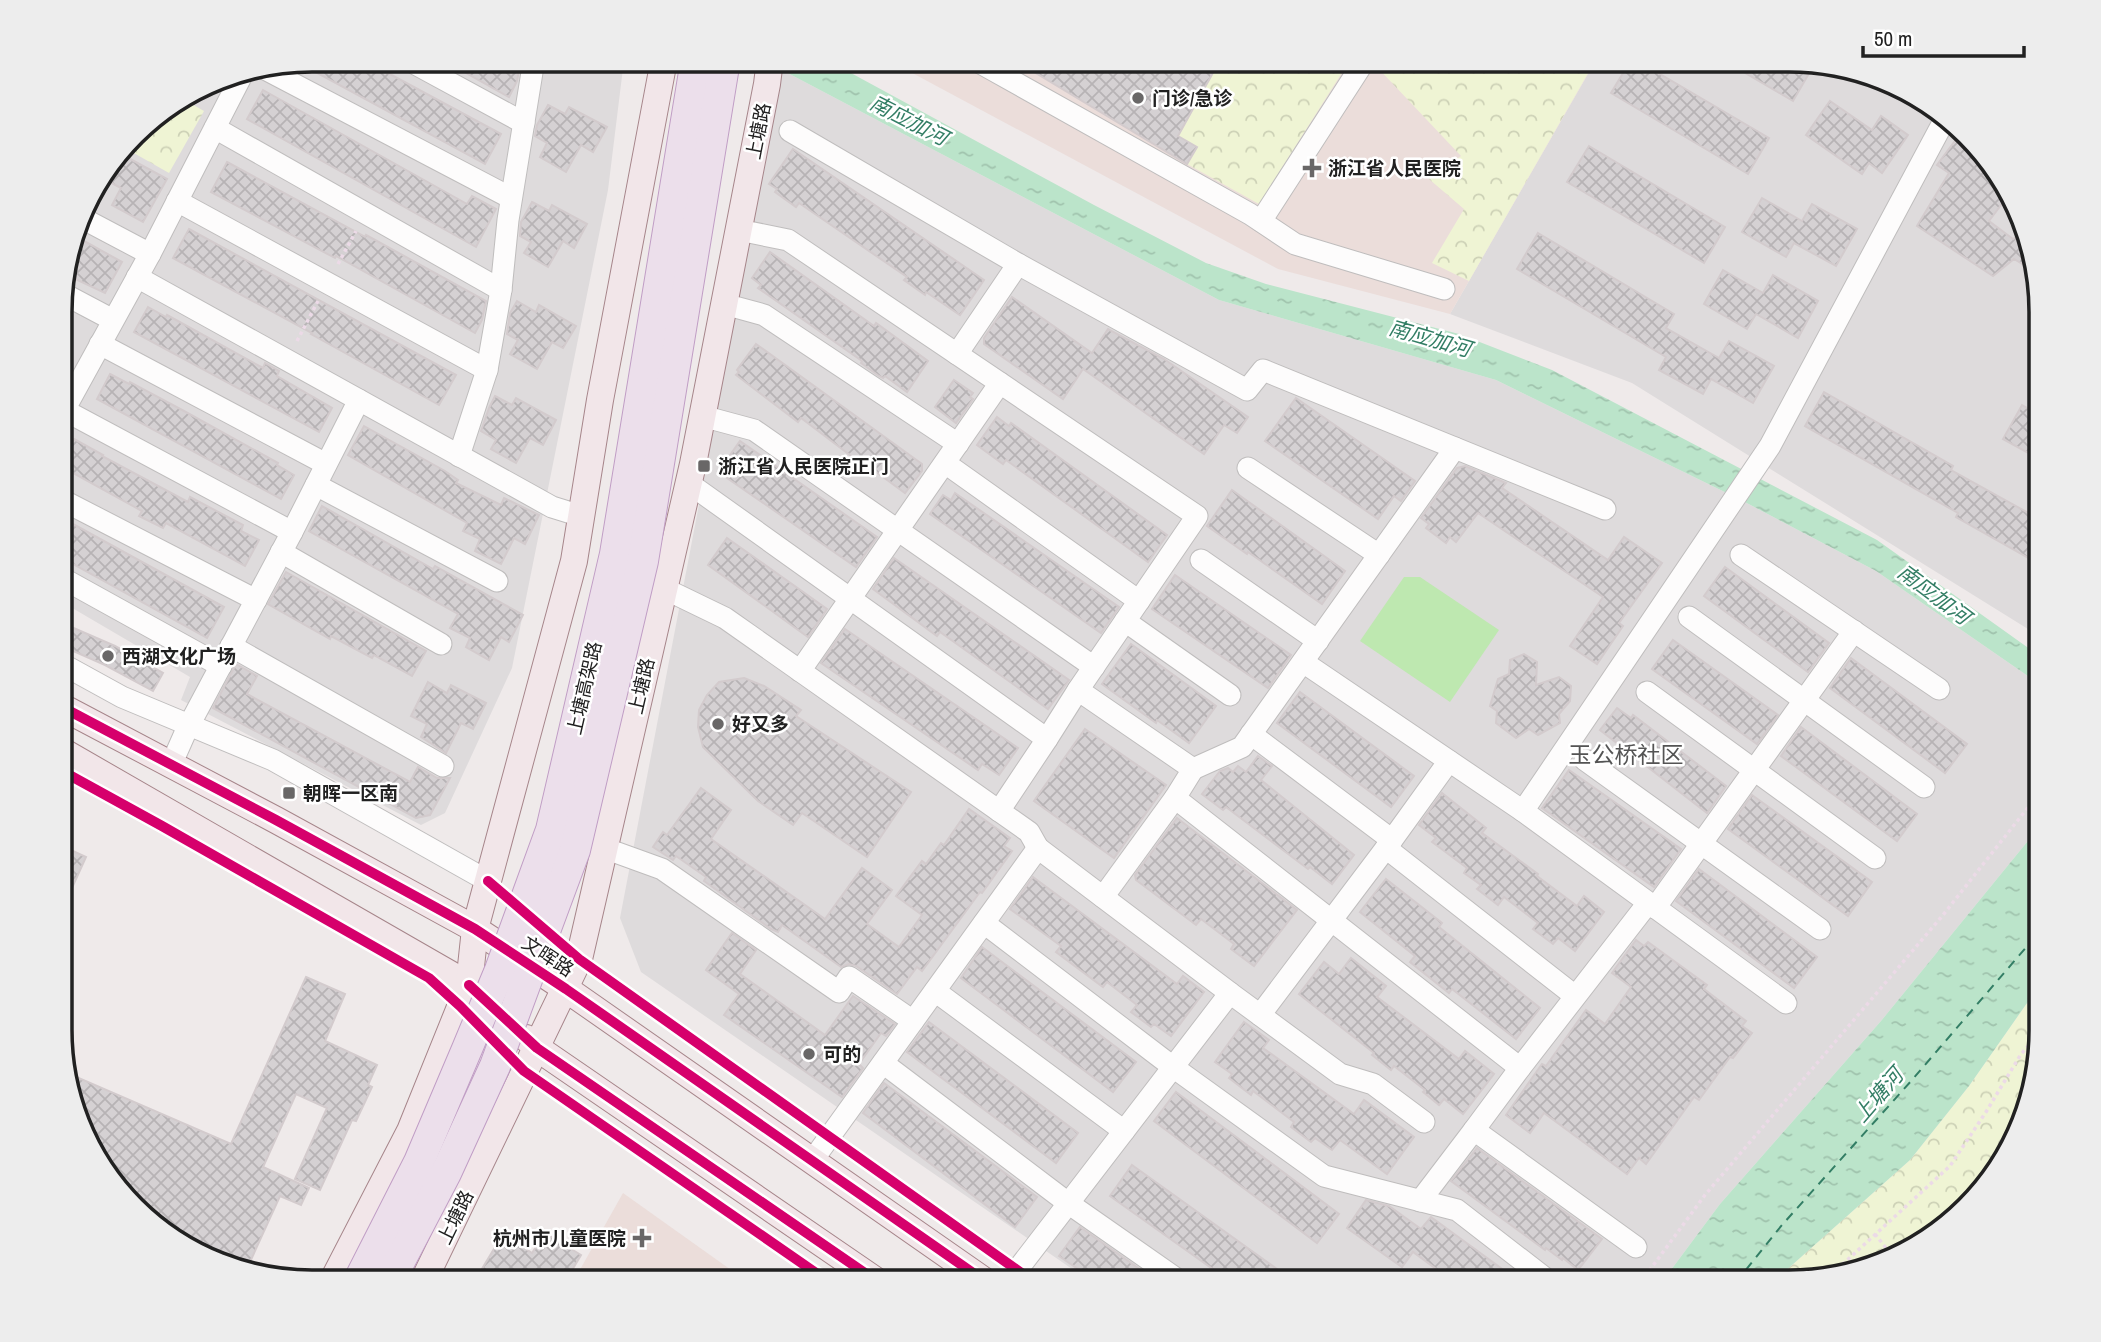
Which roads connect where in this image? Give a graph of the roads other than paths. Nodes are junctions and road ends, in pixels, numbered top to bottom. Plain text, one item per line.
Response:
1 (430, 72) edge
2 (532, 72) edge
3 (662, 72) edge
4 (694, 72) edge
5 (723, 72) edge
6 (768, 72) edge
7 (996, 72) edge
8 (1358, 72) edge
9 (276, 75) edge
10 (238, 83) edge
11 (524, 123) junction
12 (1941, 126) edge
13 (215, 128) junction
14 (790, 131) dead end
15 (511, 198) junction
16 (177, 201) junction
17 (1261, 221) junction
18 (89, 222) edge
19 (739, 230) junction
20 (150, 254) junction
21 (1018, 264) junction
22 (137, 277) junction
23 (501, 289) junction
24 (1444, 289) dead end
25 (73, 299) edge
26 (724, 304) junction
27 (113, 320) junction
28 (100, 344) junction
29 (957, 354) junction
30 (488, 370) junction
31 (1000, 383) junction
32 (72, 390) edge
33 (359, 400) junction
34 (72, 406) edge
35 (702, 416) junction
36 (958, 444) junction
37 (1455, 448) junction
38 (459, 456) junction
39 (945, 463) junction
40 (326, 464) junction
41 (1248, 468) dead end
42 (687, 482) junction
43 (316, 485) junction
44 (72, 505) edge
45 (1605, 509) dead end
46 (581, 516) junction
47 (898, 530) junction
48 (292, 532) junction
49 (281, 552) junction
50 (1379, 555) junction
51 (1741, 555) dead end
52 (1200, 560) dead end
53 (497, 582) dead end
54 (72, 584) edge
55 (663, 588) junction
56 (850, 599) junction
57 (256, 600) junction
58 (1139, 601) junction
59 (1689, 617) dead end
60 (1125, 621) junction
61 (1854, 631) junction
62 (1318, 641) junction
63 (441, 644) dead end
64 (231, 646) junction
65 (1303, 662) junction
66 (221, 666) junction
67 (1094, 667) junction
68 (72, 670) edge
69 (800, 671) junction
70 (1939, 688) dead end
71 (1078, 690) junction
72 (1647, 692) dead end
73 (1230, 695) dead end
74 (1804, 700) junction
75 (72, 712) edge
76 (189, 726) junction
77 (1251, 734) junction
78 (1047, 739) junction
79 (72, 757) edge
80 (1449, 761) junction
81 (1585, 761) dead end
82 (172, 765) junction
83 (443, 766) dead end
84 (1192, 769) junction
85 (1754, 770) junction
86 (1924, 787) dead end
87 (1175, 799) junction
88 (999, 811) junction
89 (1523, 811) junction
90 (1389, 844) junction
91 (1701, 844) junction
92 (604, 848) junction
93 (1038, 848) junction
94 (1875, 858) dead end
95 (488, 881) junction
96 (1102, 897) junction
97 (1651, 906) junction
98 (1331, 919) junction
99 (984, 923) junction
100 (475, 929) junction
101 (1820, 929) dead end
102 (470, 985) junction
103 (566, 989) junction
104 (935, 990) junction
105 (1230, 993) junction
106 (1575, 996) junction
107 (1786, 1003) dead end
108 (1260, 1015) junction
109 (913, 1021) junction
110 (537, 1048) junction
111 (883, 1063) junction
112 (1173, 1066) junction
113 (1520, 1068) junction
114 (1424, 1122) dead end
115 (1124, 1130) junction
116 (1474, 1130) junction
117 (812, 1161) junction
118 (1420, 1201) junction
119 (1068, 1203) junction
120 (1636, 1247) dead end
121 (338, 1270) edge
122 (364, 1270) edge
123 (395, 1270) edge
124 (429, 1270) edge
125 (861, 1270) edge
126 (969, 1270) edge
127 (1017, 1270) edge
128 (1164, 1270) edge
129 (1534, 1270) edge

1 - 11 street
2 - 11 street
3 - 46 main road
4 - 122 highway, 上塘高架路, bridge
5 - 123 highway, 上塘高架路, bridge
6 - 19 main road, 上塘路
7 - 17 street
8 - 17 street
9 - 15 street
10 - 13 street
11 - 15 street
12 - 89 street
13 - 16 street
13 - 23 street
14 - 21 street
15 - 23 street
16 - 20 street
16 - 30 street
17 - 24 street
18 - 20 street
19 - 26 main road, 上塘路
19 - 29 street
20 - 22 street
21 - 29 street
21 - 37 street
22 - 27 street
22 - 33 street
23 - 30 street
25 - 27 street
26 - 35 main road, 上塘路
26 - 36 street
27 - 28 street
28 - 32 street
28 - 40 street
29 - 31 street
30 - 38 street
31 - 36 street
31 - 58 street
33 - 38 street
33 - 40 street
34 - 48 street
35 - 42 main road, 上塘路
35 - 47 street
36 - 39 street
37 - 45 street
37 - 50 street
38 - 46 street
39 - 47 street
39 - 58 street
40 - 43 street
41 - 50 street
42 - 55 main road, 上塘路
42 - 56 street
43 - 48 street
43 - 53 street
44 - 57 street
46 - 95 main road
47 - 56 street
47 - 67 street
48 - 49 street
49 - 57 street
49 - 63 street
50 - 62 street
51 - 61 street
52 - 62 street
54 - 66 street
55 - 69 street
55 - 92 main road, 上塘路
56 - 69 street
56 - 78 street
57 - 64 street
58 - 60 street
59 - 74 street
60 - 67 street
60 - 73 street
61 - 70 street
61 - 74 street
62 - 65 street
64 - 66 street
64 - 83 street
65 - 77 street
65 - 80 street
66 - 76 street
67 - 71 street
68 - 76 street
69 - 88 street
71 - 78 street
71 - 84 street
72 - 85 street
74 - 85 street
74 - 86 street
75 - 82 main road, 文晖路
76 - 82 street
76 - 95 street
77 - 84 street
77 - 90 street
78 - 88 street
79 - 102 main road
80 - 89 street
80 - 90 street
81 - 91 street
82 - 100 main road, 文晖路
84 - 87 street
85 - 91 street
85 - 94 street
87 - 96 street
87 - 98 street
88 - 93 street
89 - 97 street
90 - 98 street
90 - 106 street
91 - 97 street
91 - 101 street
92 - 103 main road, 上塘路
92 - 109 street
93 - 96 street
93 - 99 street
95 - 100 main road
96 - 105 street
97 - 106 street
97 - 107 street
98 - 108 street
98 - 113 street
99 - 104 street
99 - 112 street
100 - 102 main road
100 - 103 main road, 文晖路
102 - 110 main road
102 - 121 main road
103 - 110 main road, 上塘路
103 - 117 main road, 文晖路
104 - 109 street
104 - 115 street
105 - 108 street
105 - 112 street
106 - 113 street
108 - 114 street
109 - 111 street
110 - 124 main road, 上塘路
110 - 125 main road
111 - 117 street
111 - 119 street
112 - 115 street
112 - 118 street
113 - 116 street
115 - 119 street
116 - 118 street
116 - 120 street
117 - 126 main road, 文晖路
118 - 129 street
119 - 127 street
119 - 128 street

